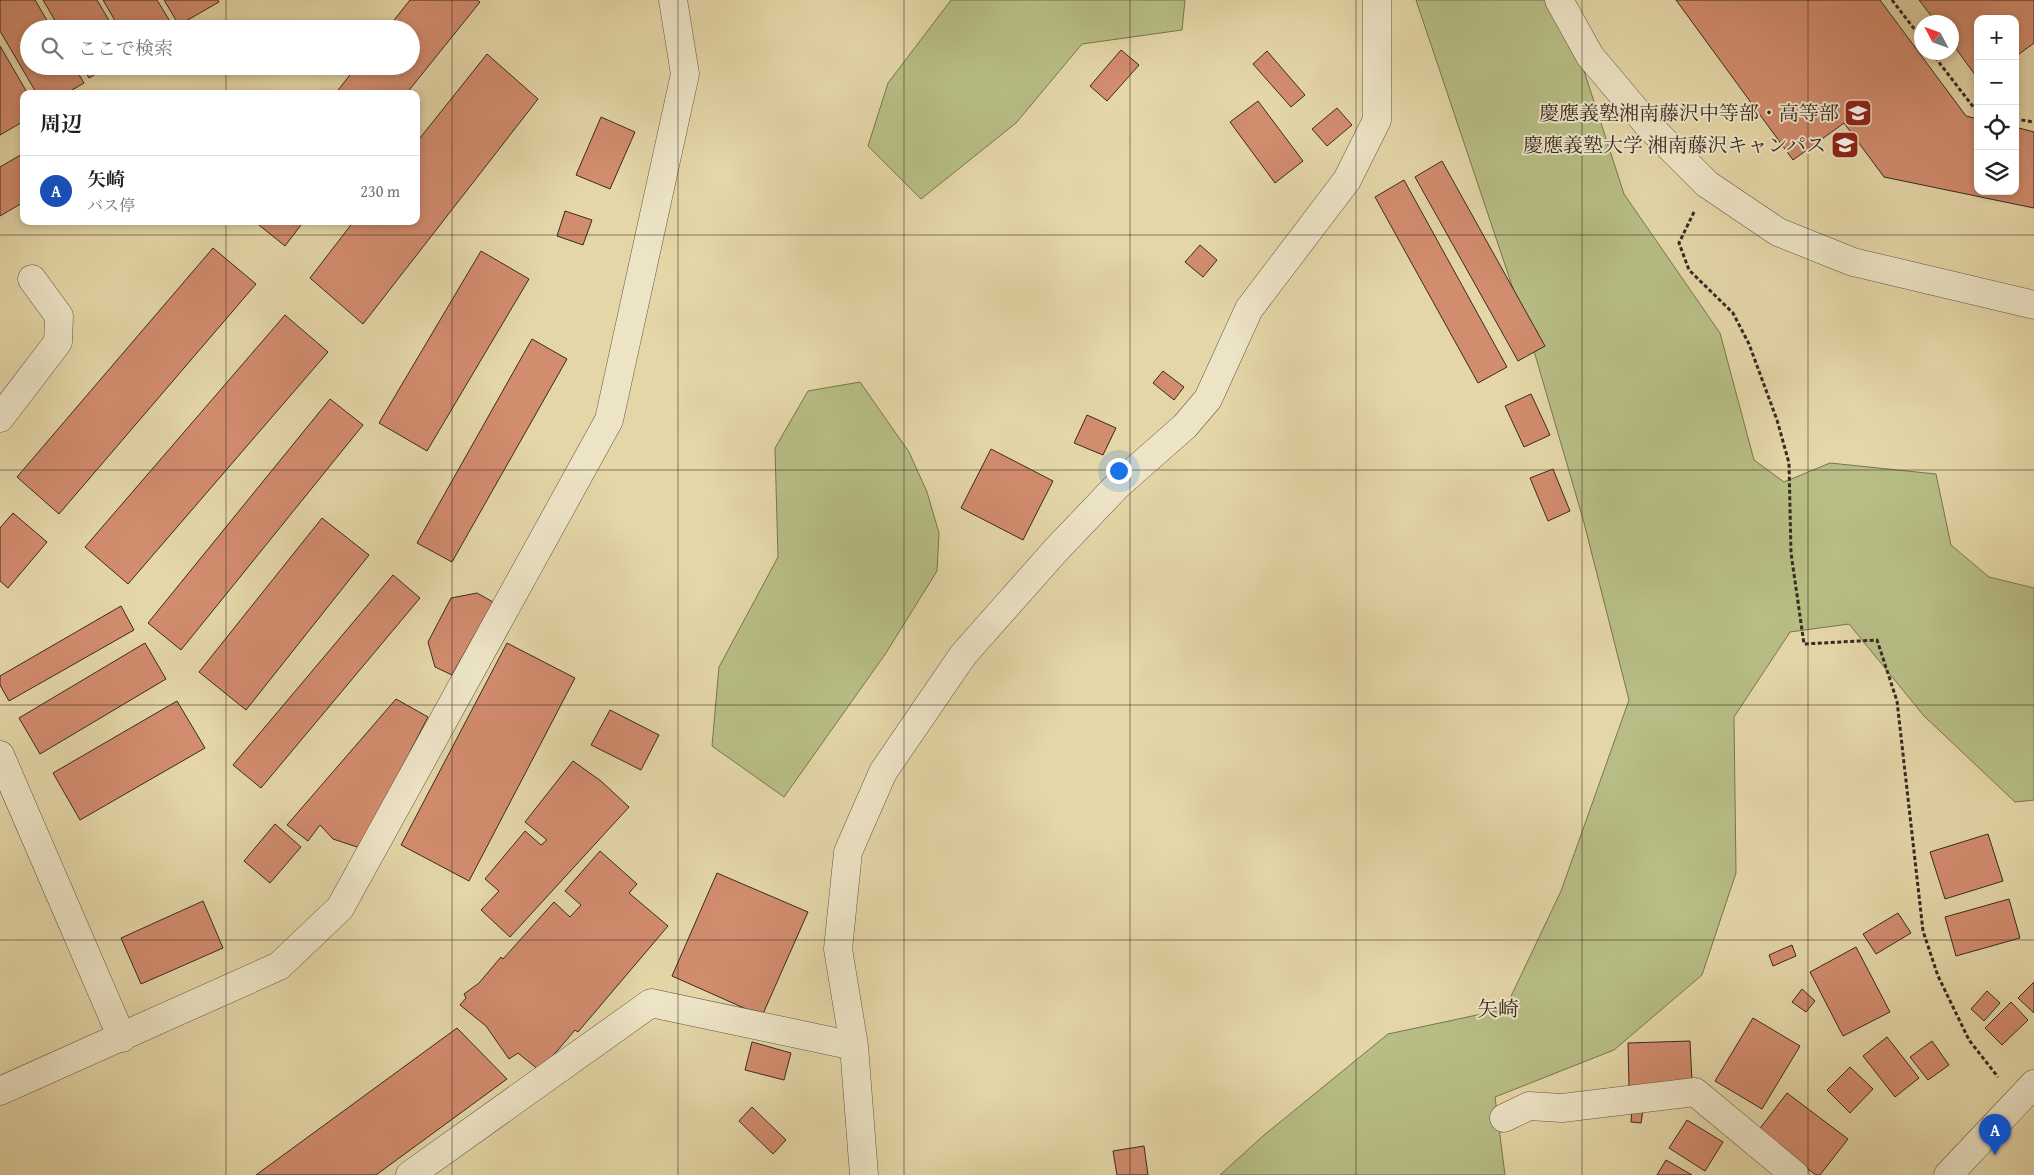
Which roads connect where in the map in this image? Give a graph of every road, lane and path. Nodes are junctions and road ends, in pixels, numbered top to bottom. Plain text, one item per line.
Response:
1 (673, 0) edge
2 (1377, 0) edge
3 (1558, 0) edge
4 (1892, 0) edge
5 (1914, 29) edge
6 (1937, 60) edge
7 (1974, 108) edge
8 (2019, 120) edge
9 (2034, 122) edge
10 (1706, 184) junction
11 (32, 279) dead end
12 (2034, 305) edge
13 (0, 418) edge
14 (0, 755) edge
15 (122, 1038) junction
16 (854, 1046) junction
17 (2030, 1089) edge
18 (0, 1091) edge
19 (1504, 1118) dead end
20 (861, 1174) edge
21 (410, 1175) edge
22 (1795, 1175) edge
23 (1948, 1175) edge

1 - 15 street
2 - 16 street
3 - 10 street
4 - 5 path
6 - 7 path
8 - 9 path
10 - 12 street
10 - 17 path
11 - 13 street
14 - 15 street
15 - 18 street
16 - 20 street
16 - 21 street
17 - 23 street
19 - 22 street

